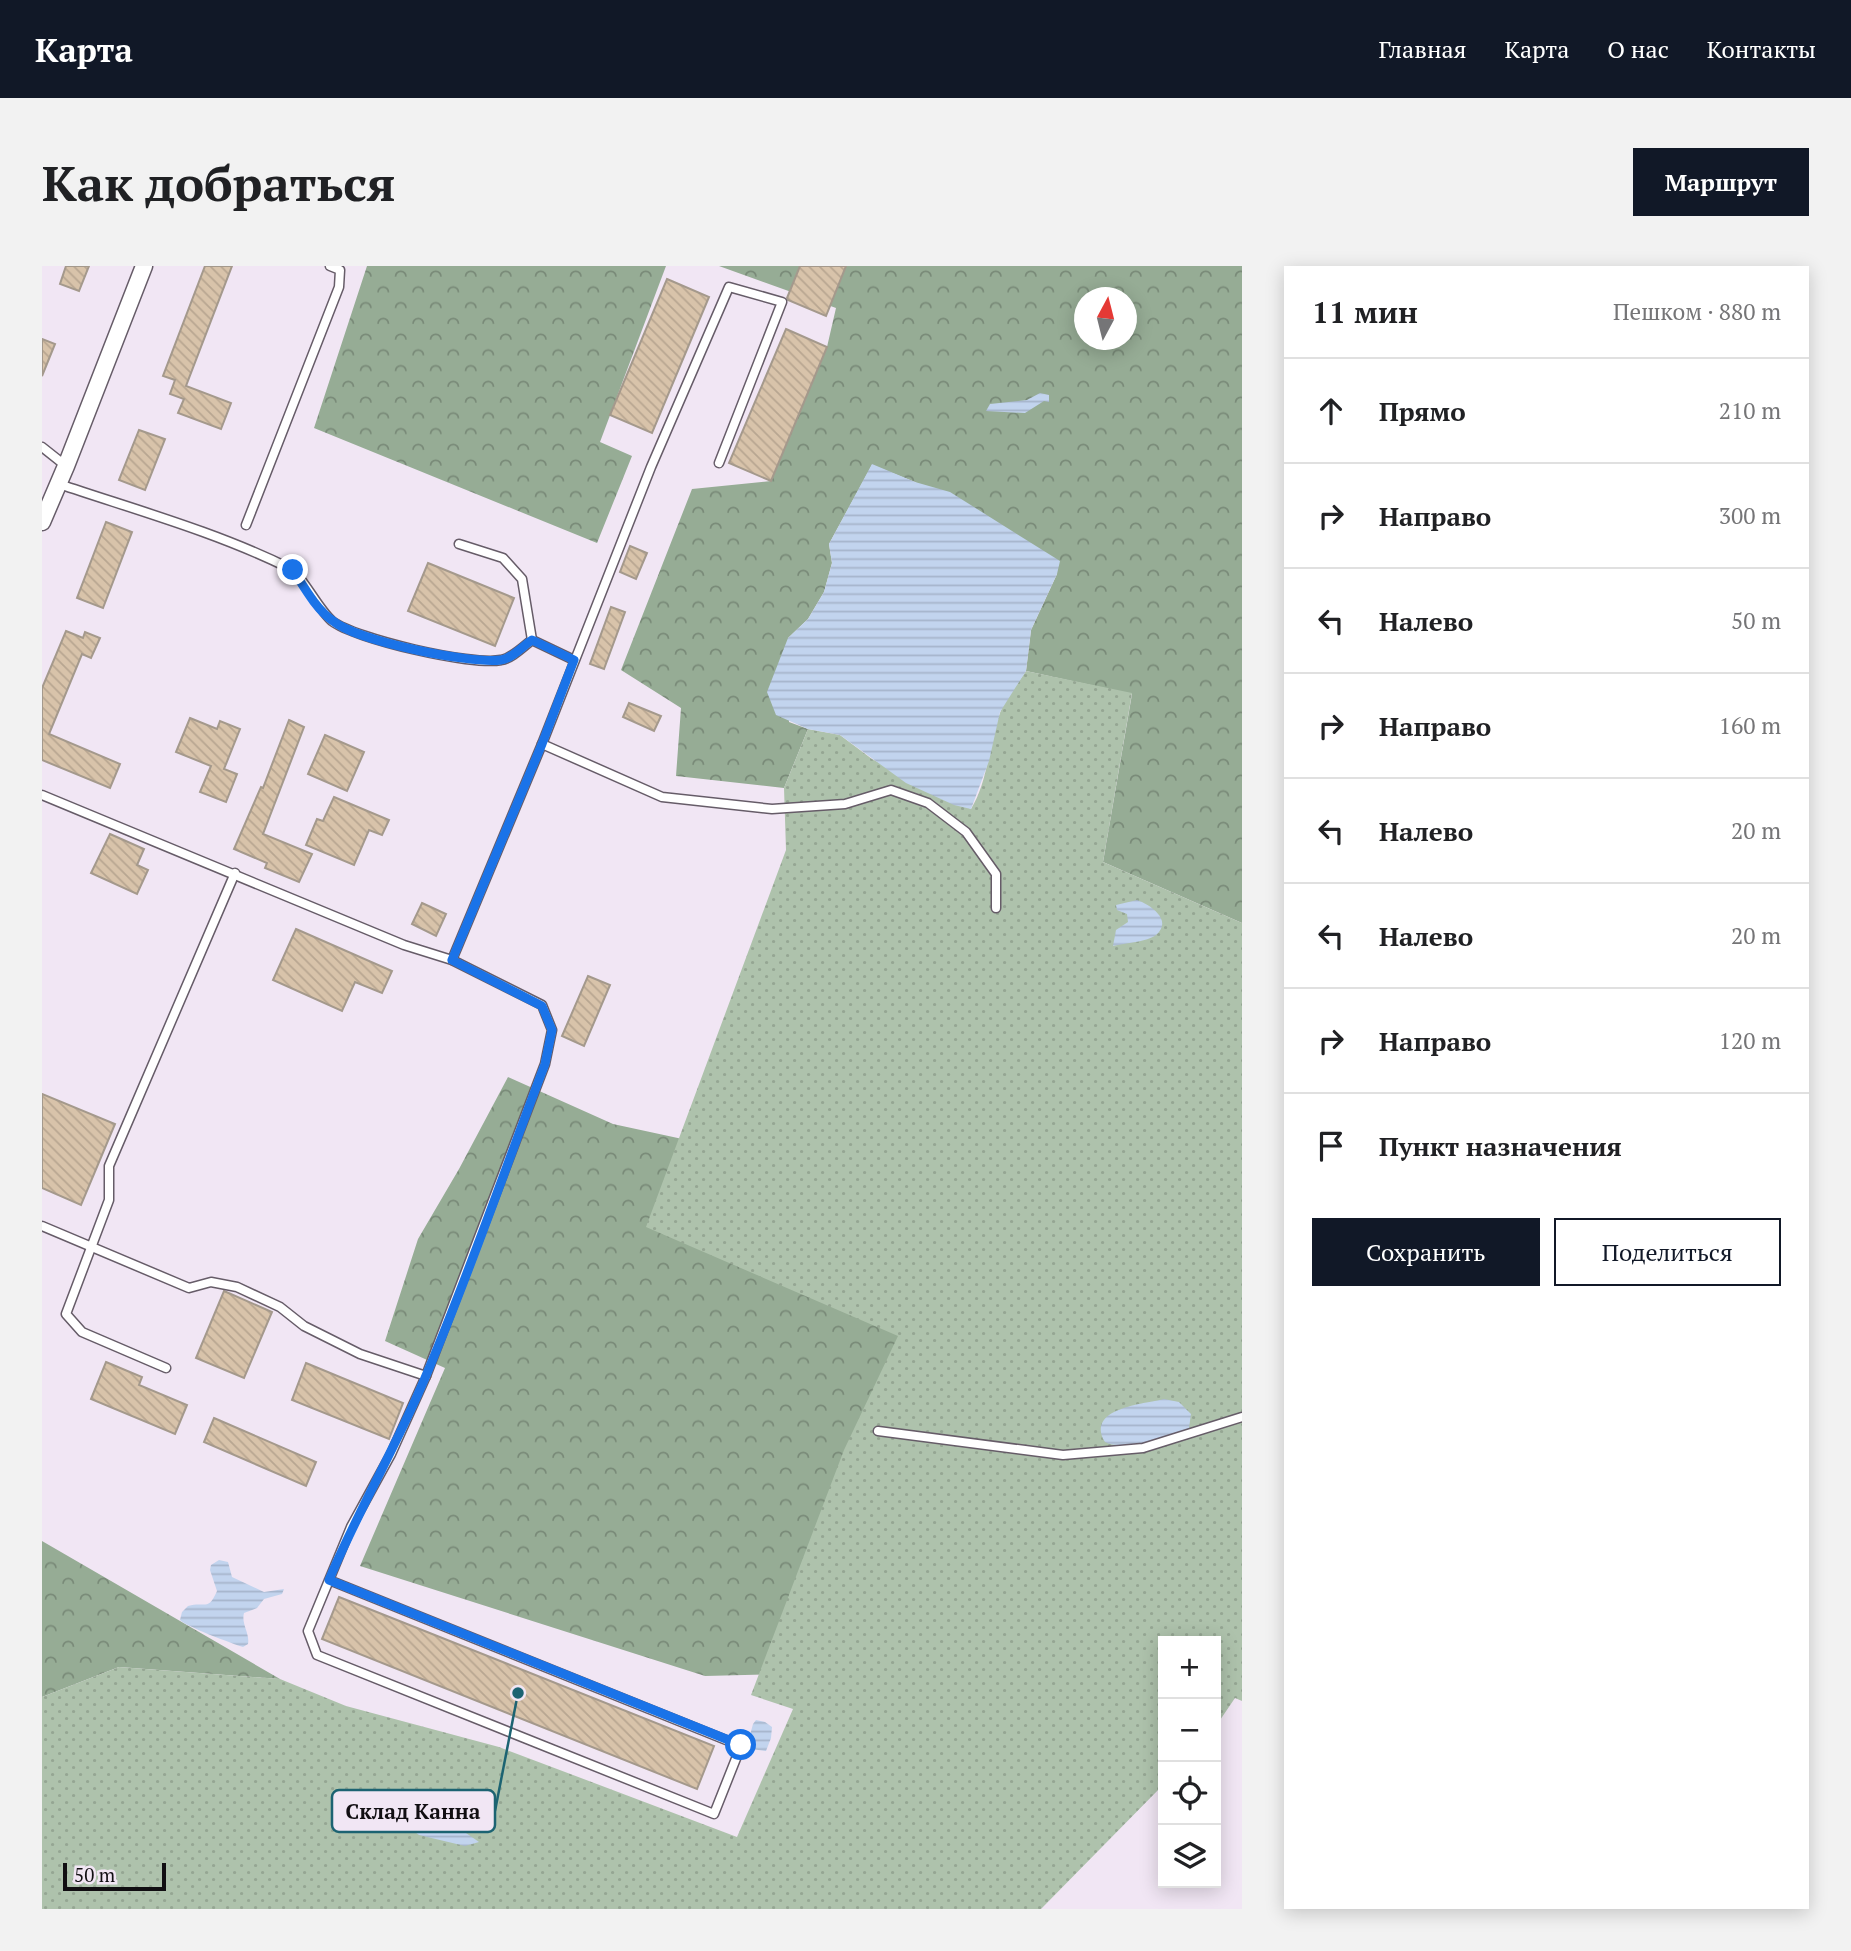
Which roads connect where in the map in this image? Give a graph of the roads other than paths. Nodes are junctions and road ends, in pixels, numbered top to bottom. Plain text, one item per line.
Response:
1 (144, 266) edge
2 (330, 266) edge
3 (341, 268) edge
4 (42, 447) edge
5 (719, 463) dead end
6 (66, 467) junction
7 (59, 484) junction
8 (42, 522) edge
9 (246, 525) dead end
10 (459, 544) dead end
11 (532, 640) junction
12 (574, 660) junction
13 (542, 744) junction
14 (42, 795) edge
15 (235, 873) junction
16 (996, 908) dead end
17 (452, 960) junction
18 (42, 1226) edge
19 (91, 1246) junction
20 (166, 1368) dead end
21 (426, 1376) junction
22 (1242, 1418) edge
23 (878, 1431) dead end
24 (329, 1580) junction

1 - 6 street
2 - 3 lane
3 - 9 lane
4 - 6 lane
5 - 12 lane
6 - 7 street
7 - 8 street
7 - 11 lane
10 - 11 lane
11 - 12 lane
12 - 13 lane
13 - 16 lane
13 - 17 lane
14 - 15 lane
15 - 17 lane
15 - 19 lane
17 - 21 lane
18 - 19 lane
19 - 20 lane
19 - 21 lane
21 - 24 lane
22 - 23 lane
24 - 24 lane

